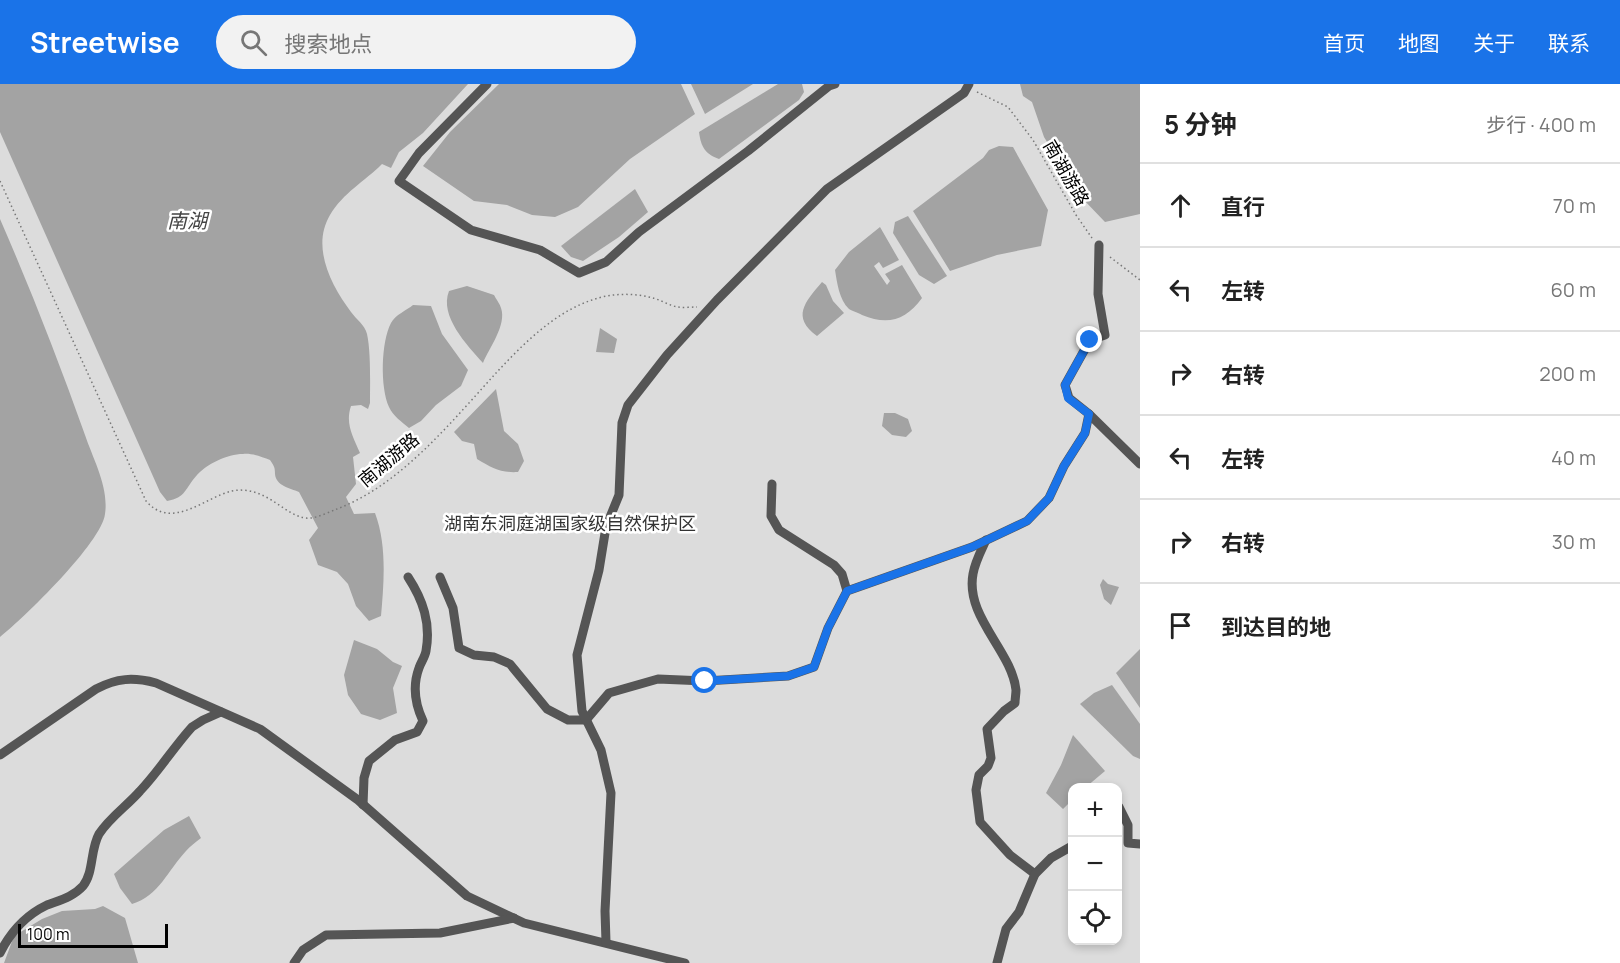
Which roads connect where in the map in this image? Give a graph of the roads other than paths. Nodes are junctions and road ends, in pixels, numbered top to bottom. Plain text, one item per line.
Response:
1 (487, 84) edge
2 (835, 84) edge
3 (966, 88) edge
4 (1099, 245) road end
5 (1089, 414) junction
6 (1140, 464) edge
7 (772, 484) dead end
8 (986, 540) junction
9 (440, 576) dead end
10 (408, 577) dead end
11 (847, 591) junction
12 (221, 712) junction
13 (586, 720) junction
14 (0, 755) edge
15 (363, 805) junction
16 (1122, 813) edge
17 (1140, 844) edge
18 (1068, 848) edge
19 (1035, 873) junction
20 (514, 918) junction
21 (606, 942) junction
22 (0, 953) edge
23 (672, 961) edge
24 (294, 963) edge
25 (685, 963) edge
26 (997, 963) edge

1 - 2 street
3 - 13 street
4 - 5 street
5 - 6 street
5 - 8 street
7 - 11 street
8 - 11 street
8 - 19 street
9 - 13 street
10 - 15 street
11 - 13 street
12 - 14 street
12 - 15 street
12 - 22 street
13 - 21 street
15 - 20 street
16 - 17 street
18 - 19 street
19 - 26 street
20 - 21 street
20 - 24 street
21 - 23 street
23 - 25 street

